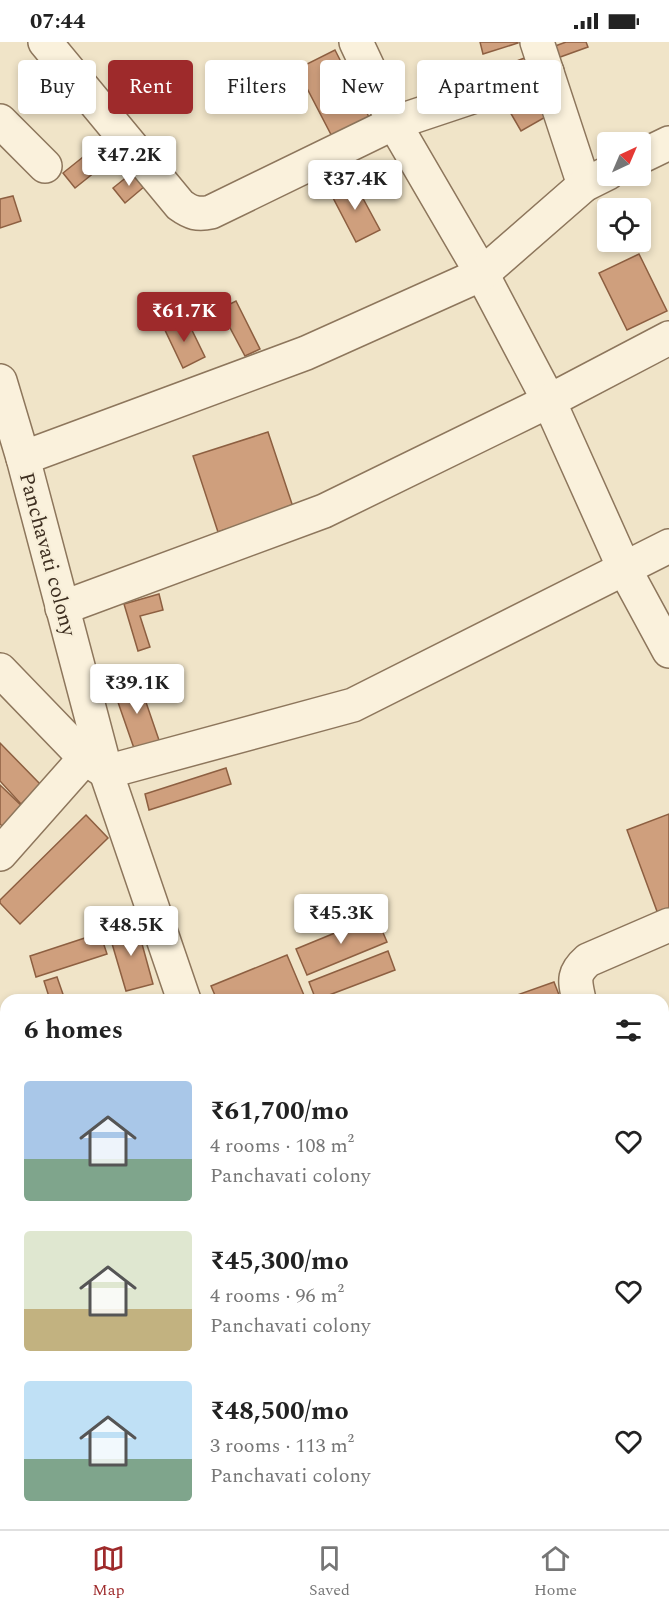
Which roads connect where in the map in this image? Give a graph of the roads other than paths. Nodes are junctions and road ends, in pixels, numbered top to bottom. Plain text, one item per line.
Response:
1 (45, 42) edge
2 (356, 42) edge
3 (542, 57) edge
4 (0, 121) edge
5 (394, 123) junction
6 (669, 143) edge
7 (651, 152) edge
8 (45, 166) dead end
9 (596, 179) edge
10 (482, 274) junction
11 (669, 338) edge
12 (0, 381) edge
13 (549, 401) junction
14 (23, 458) junction
15 (669, 546) edge
16 (624, 568) junction
17 (62, 608) junction
18 (669, 651) edge
19 (0, 670) edge
20 (95, 765) junction
21 (0, 854) edge
22 (669, 926) edge
23 (182, 994) edge
24 (578, 994) edge

1 - 5 street
2 - 5 street
3 - 5 street
3 - 9 street
4 - 8 street
5 - 10 street
6 - 7 street
9 - 10 street
10 - 13 street
10 - 14 street
11 - 13 street
12 - 14 street, Panchavati colony
13 - 16 street
13 - 17 street
14 - 17 street, Panchavati colony
15 - 16 street
16 - 18 street
16 - 20 street
17 - 20 street, Panchavati colony
19 - 20 street
20 - 21 street
20 - 23 street, Panchavati colony
22 - 24 street

